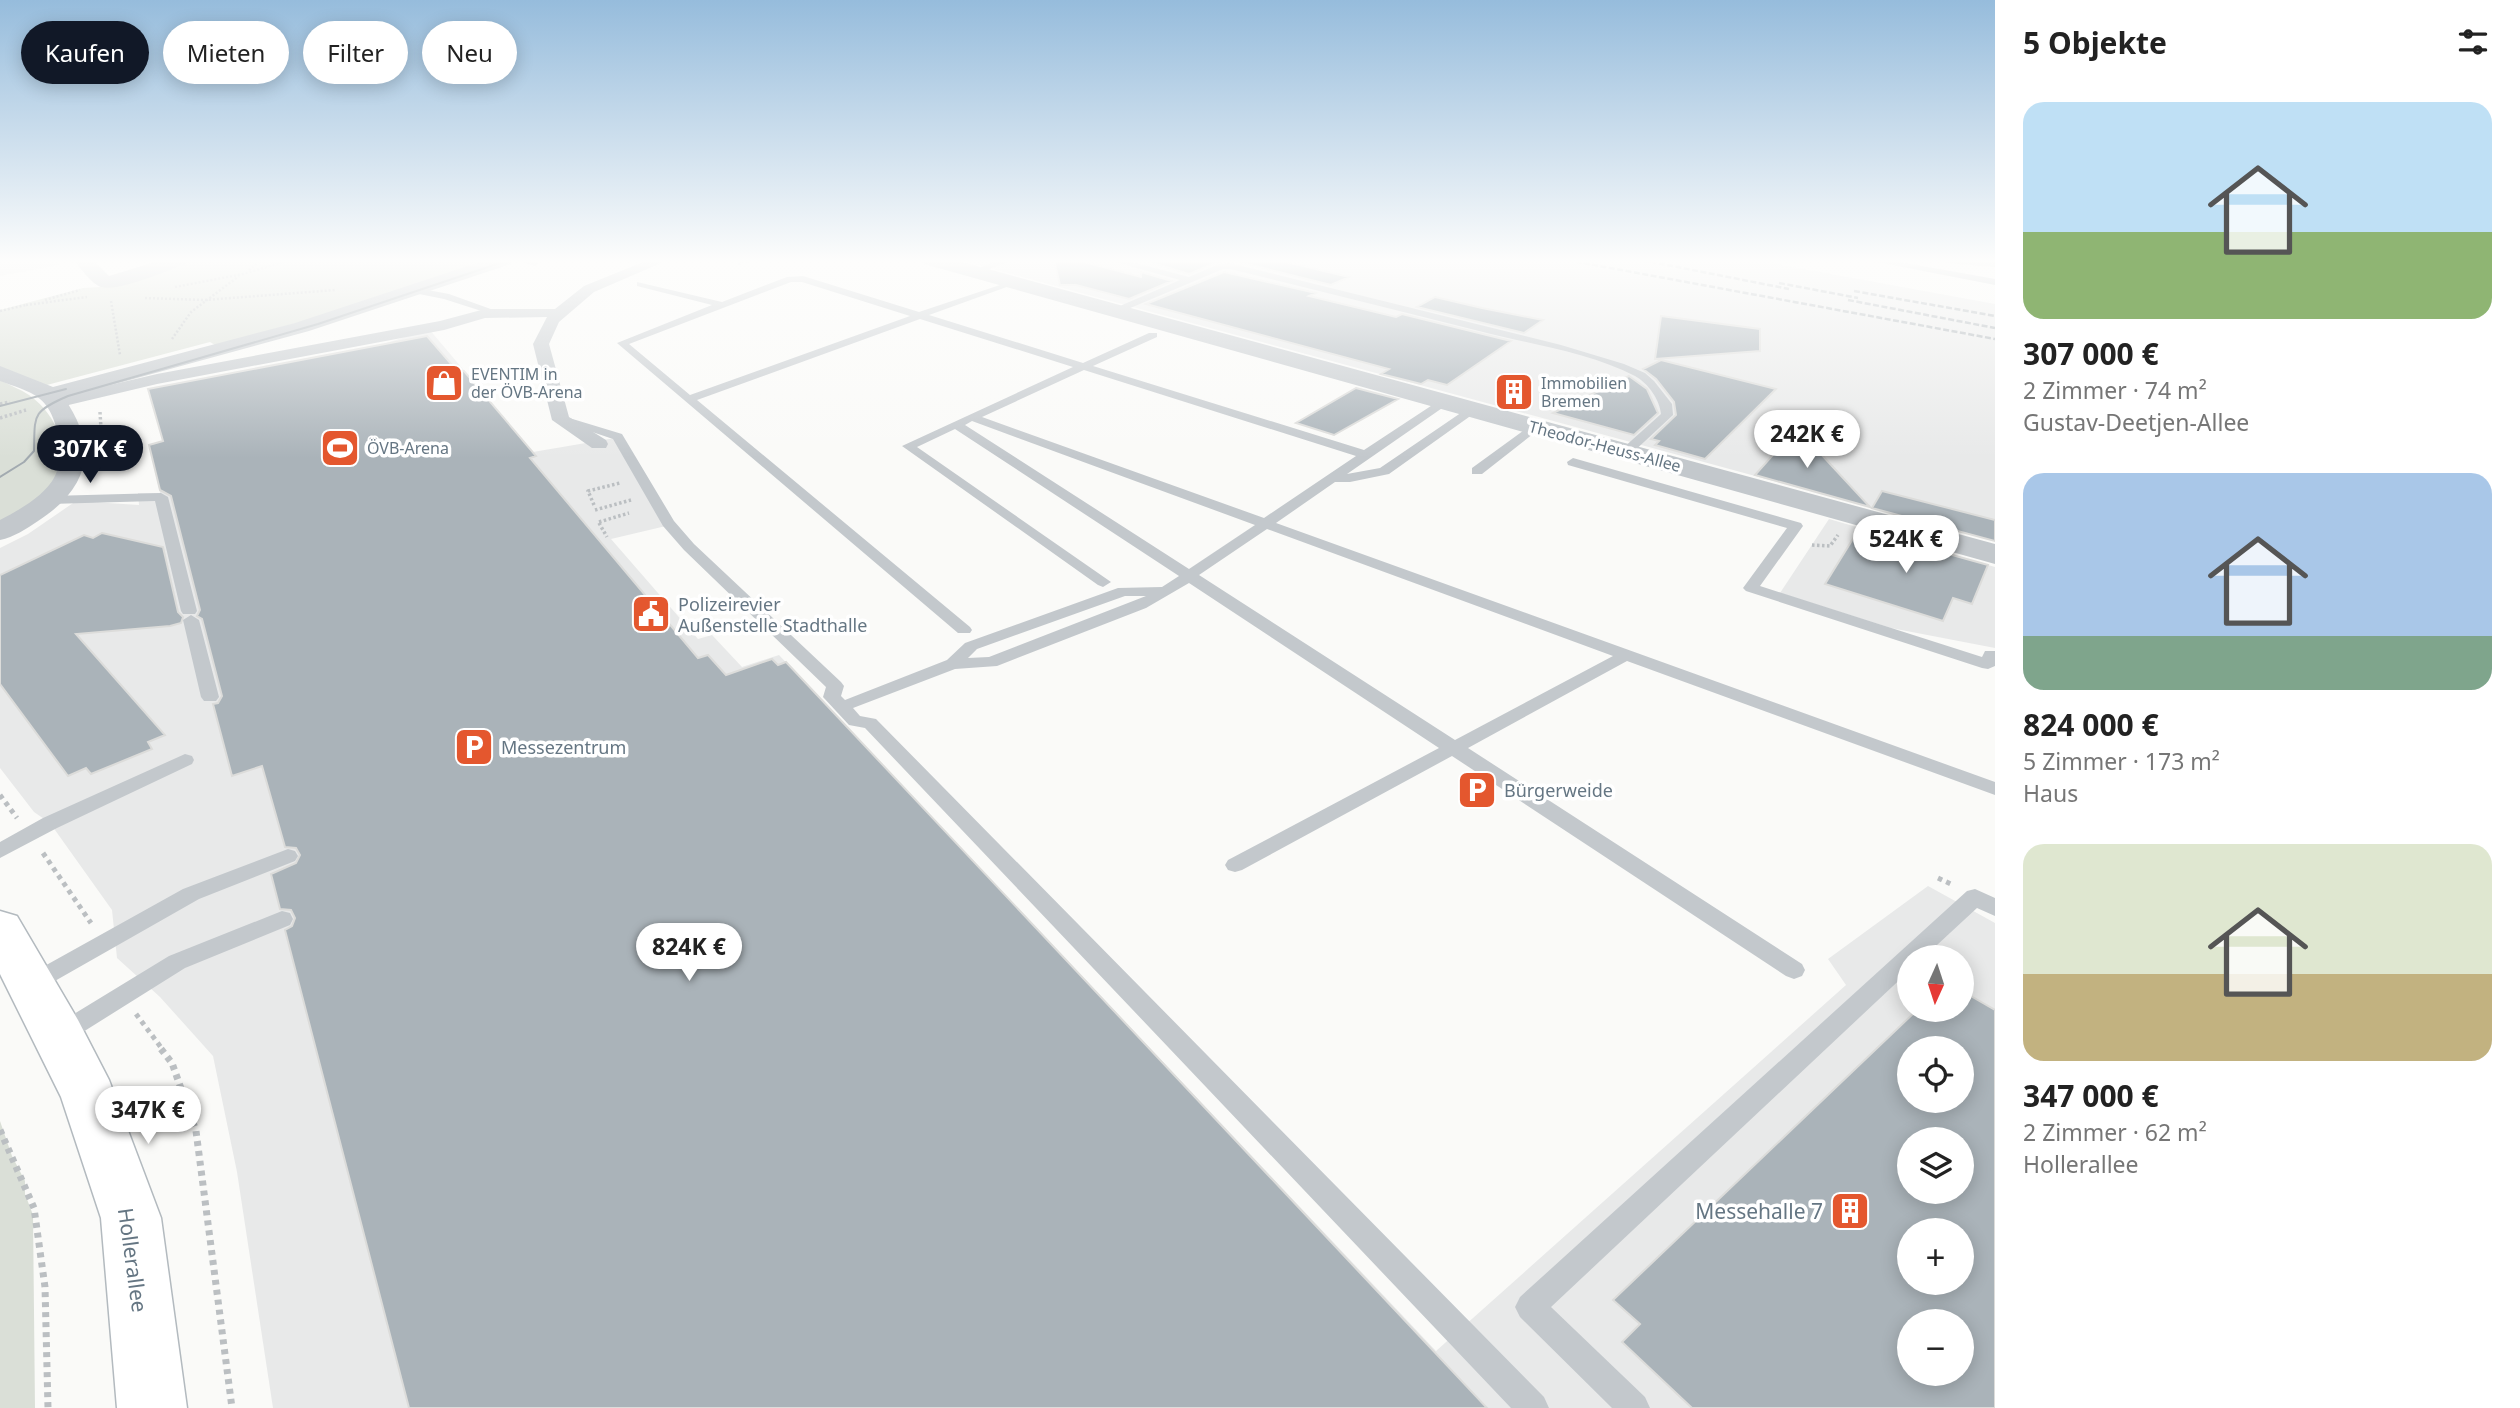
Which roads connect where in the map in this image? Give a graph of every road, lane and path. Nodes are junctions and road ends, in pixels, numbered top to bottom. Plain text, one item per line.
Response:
1 (117, 326) edge
2 (181, 326) edge
3 (306, 326) edge
4 (440, 326) edge
5 (549, 326) edge
6 (668, 326) edge
7 (892, 326) edge
8 (951, 326) edge
9 (1169, 326) edge
10 (1471, 326) edge
11 (888, 327) joint
12 (1153, 335) dead end
13 (167, 345) dead end
14 (1083, 367) junction
15 (0, 373) edge
16 (123, 377) junction
17 (53, 399) junction
18 (689, 399) junction
19 (1444, 402) junction
20 (1472, 410) junction
21 (972, 416) junction
22 (561, 420) junction
23 (956, 424) junction
24 (1534, 427) junction
25 (128, 435) dead end
26 (103, 441) dead end
27 (599, 444) dead end
28 (1626, 452) junction
29 (1366, 455) junction
30 (1582, 456) junction
31 (136, 462) dead end
32 (102, 469) dead end
33 (1477, 471) dead end
34 (1332, 478) junction
35 (621, 483) dead end
36 (1778, 494) junction
37 (643, 498) dead end
38 (50, 500) junction
39 (629, 513) dead end
40 (1760, 516) junction
41 (1266, 524) junction
42 (0, 532) edge
43 (607, 537) dead end
44 (1995, 554) edge
45 (1190, 576) junction
46 (1103, 582) dead end
47 (964, 630) dead end
48 (1995, 657) edge
49 (1620, 659) dead end
50 (210, 697) dead end
51 (852, 703) dead end
52 (1455, 748) junction
53 (185, 760) dead end
54 (1995, 789) edge
55 (0, 795) edge
56 (29, 835) junction
57 (0, 851) edge
58 (288, 856) dead end
59 (1236, 865) dead end
60 (1995, 908) edge
61 (282, 919) dead end
62 (0, 929) edge
63 (1924, 945) edge
64 (97, 947) junction
65 (1794, 970) dead end
66 (1897, 970) edge
67 (31, 984) junction
68 (122, 996) junction
69 (59, 1035) junction
70 (0, 1130) edge
71 (48, 1408) edge
72 (152, 1408) edge
73 (232, 1408) edge
74 (1533, 1408) edge
75 (1634, 1408) edge

1 - 16 path
2 - 13 path
3 - 16 street
4 - 17 street
5 - 22 street
6 - 18 lane
7 - 11 lane
8 - 14 lane
9 - 19 street, Theodor-Heuss-Allee
10 - 28 lane
11 - 18 lane
12 - 14 lane
14 - 21 lane
14 - 29 lane
15 - 17 street
16 - 17 street
17 - 38 street
18 - 47 lane
19 - 20 street, Theodor-Heuss-Allee
19 - 29 lane
20 - 24 street, Theodor-Heuss-Allee
20 - 34 lane
21 - 23 lane
21 - 41 lane
22 - 27 street
22 - 74 lane
23 - 45 lane
23 - 46 lane
24 - 30 street, Theodor-Heuss-Allee
24 - 33 lane
25 - 26 path
28 - 30 street, Theodor-Heuss-Allee
28 - 36 street, Theodor-Heuss-Allee
29 - 34 lane
30 - 40 lane
31 - 32 path
34 - 41 lane
35 - 37 path
36 - 40 lane
36 - 44 street, Theodor-Heuss-Allee
38 - 42 street
38 - 50 lane
39 - 43 path
40 - 48 lane
41 - 45 lane
41 - 54 lane
45 - 51 lane
45 - 52 lane
49 - 52 lane
52 - 59 lane
52 - 65 lane
53 - 56 lane
55 - 56 path
56 - 57 lane
56 - 64 path
58 - 64 lane
60 - 63 lane
61 - 68 lane
62 - 67 main road, Hollerallee
64 - 67 lane
66 - 75 lane
67 - 69 main road, Hollerallee
68 - 69 lane
68 - 73 path
69 - 72 main road, Hollerallee
70 - 71 path

